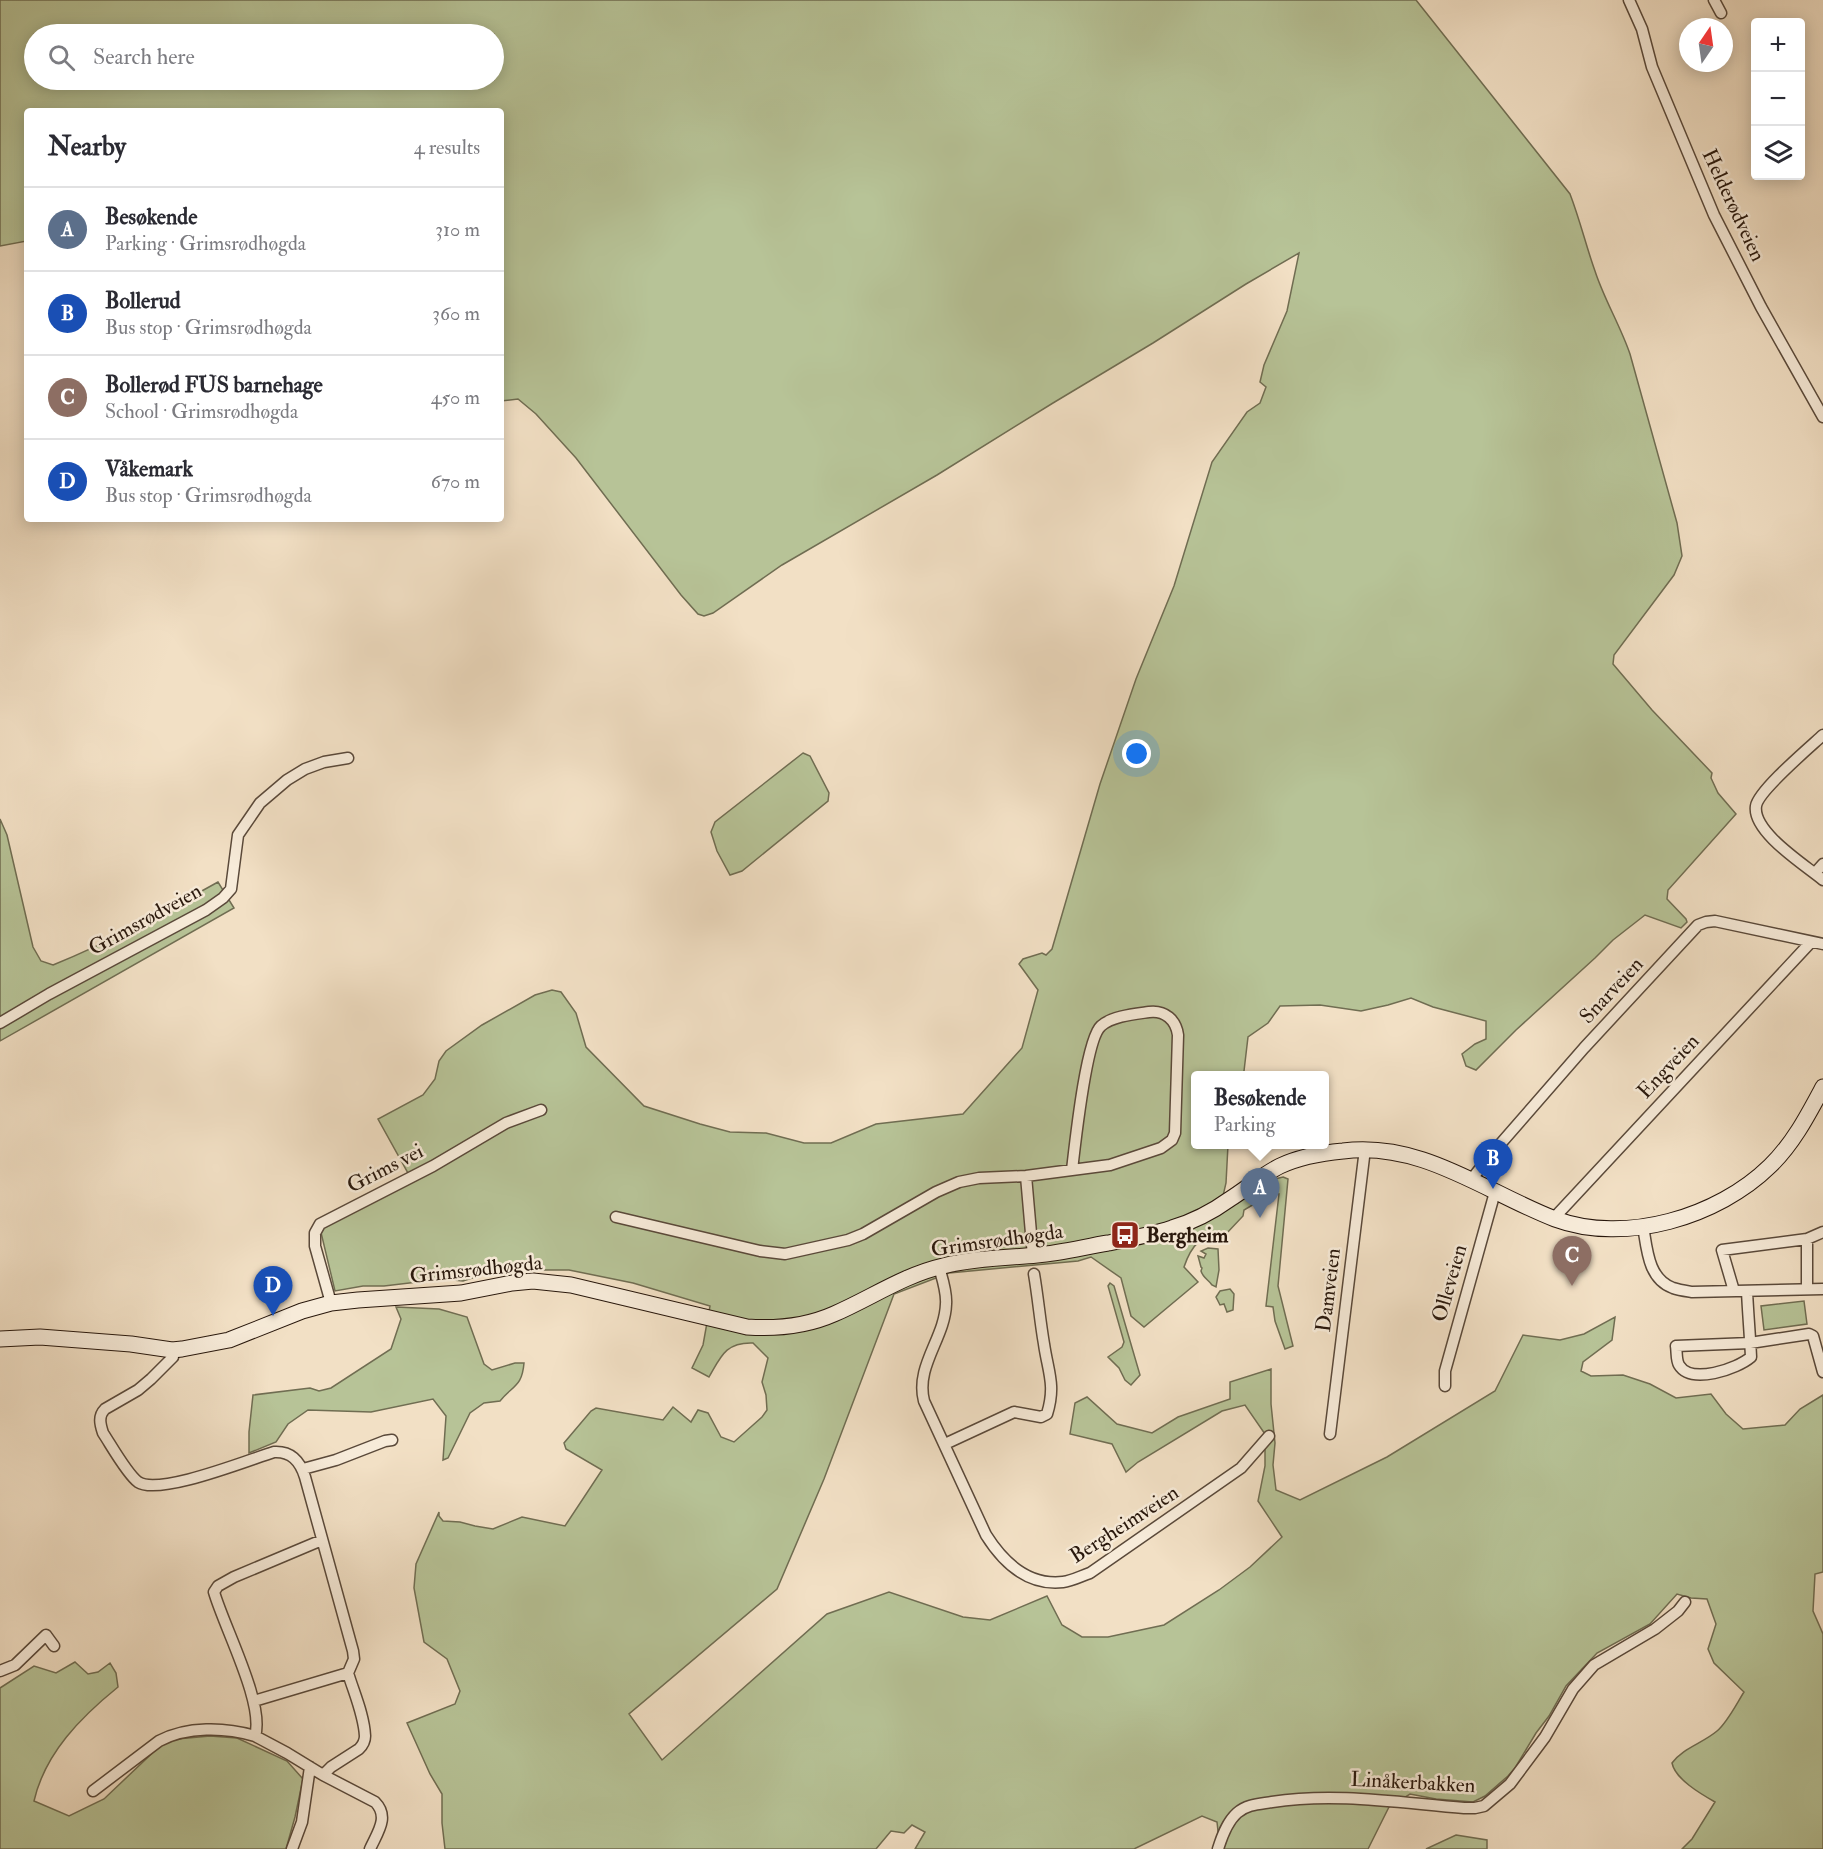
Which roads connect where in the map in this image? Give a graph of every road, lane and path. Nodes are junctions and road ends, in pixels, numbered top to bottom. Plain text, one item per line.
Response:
1 (1629, 0) edge
2 (1714, 0) edge
3 (1721, 13) dead end
4 (1823, 417) edge
5 (1823, 735) edge
6 (348, 758) dead end
7 (1823, 864) edge
8 (1819, 876) edge
9 (1811, 942) junction
10 (1823, 944) edge
11 (0, 1023) edge
12 (1823, 1087) edge
13 (541, 1110) dead end
14 (1365, 1149) junction
15 (1072, 1170) junction
16 (1026, 1176) junction
17 (1471, 1180) junction
18 (1495, 1192) junction
19 (616, 1217) dead end
20 (1554, 1218) junction
21 (1643, 1226) junction
22 (1823, 1232) edge
23 (1807, 1239) junction
24 (1033, 1256) junction
25 (939, 1267) junction
26 (1035, 1274) dead end
27 (1807, 1289) junction
28 (1823, 1289) edge
29 (1734, 1291) junction
30 (1747, 1291) junction
31 (331, 1303) junction
32 (0, 1339) edge
33 (1750, 1343) junction
34 (172, 1350) junction
35 (1823, 1372) edge
36 (1445, 1386) dead end
37 (1330, 1434) dead end
38 (1269, 1436) dead end
39 (392, 1440) dead end
40 (945, 1444) junction
41 (303, 1469) junction
42 (322, 1540) junction
43 (1685, 1602) dead end
44 (54, 1646) dead end
45 (0, 1671) edge
46 (348, 1673) junction
47 (254, 1701) junction
48 (255, 1736) junction
49 (310, 1767) junction
50 (323, 1775) junction
51 (93, 1791) dead end
52 (292, 1849) edge
53 (370, 1849) edge
54 (1218, 1849) edge

1 - 4 street, Helderødveien
2 - 3 street
5 - 8 street
6 - 11 street, Grimsrødveien
7 - 8 street
9 - 10 street, Snarveien
9 - 17 street, Snarveien
9 - 20 street, Engveien
12 - 21 main road, Grimsrødhøgda
13 - 31 street, Grims vei
14 - 17 main road, Grimsrødhøgda
14 - 24 main road, Grimsrødhøgda
14 - 37 street, Damveien
15 - 15 street
15 - 16 street
16 - 19 street
16 - 24 street
17 - 18 main road, Grimsrødhøgda
18 - 20 main road, Grimsrødhøgda
18 - 36 street, Olleveien
20 - 21 main road, Grimsrødhøgda
21 - 29 street
22 - 23 street
23 - 27 street
23 - 29 street
24 - 25 main road, Grimsrødhøgda
25 - 31 main road, Grimsrødhøgda
25 - 40 street, Bergheimveien
26 - 40 street
27 - 28 street
27 - 30 street
29 - 30 street
30 - 33 street
31 - 34 main road, Grimsrødhøgda
32 - 34 main road, Grimsrødhøgda
33 - 33 street
33 - 35 street
34 - 41 street
38 - 40 street, Bergheimveien
39 - 41 street
41 - 42 street
42 - 46 street
42 - 47 street
43 - 54 street, Linåkerbakken
44 - 45 street
46 - 47 street
46 - 50 street
47 - 48 street
48 - 49 street
48 - 51 street
49 - 50 street
49 - 52 street
50 - 53 street

